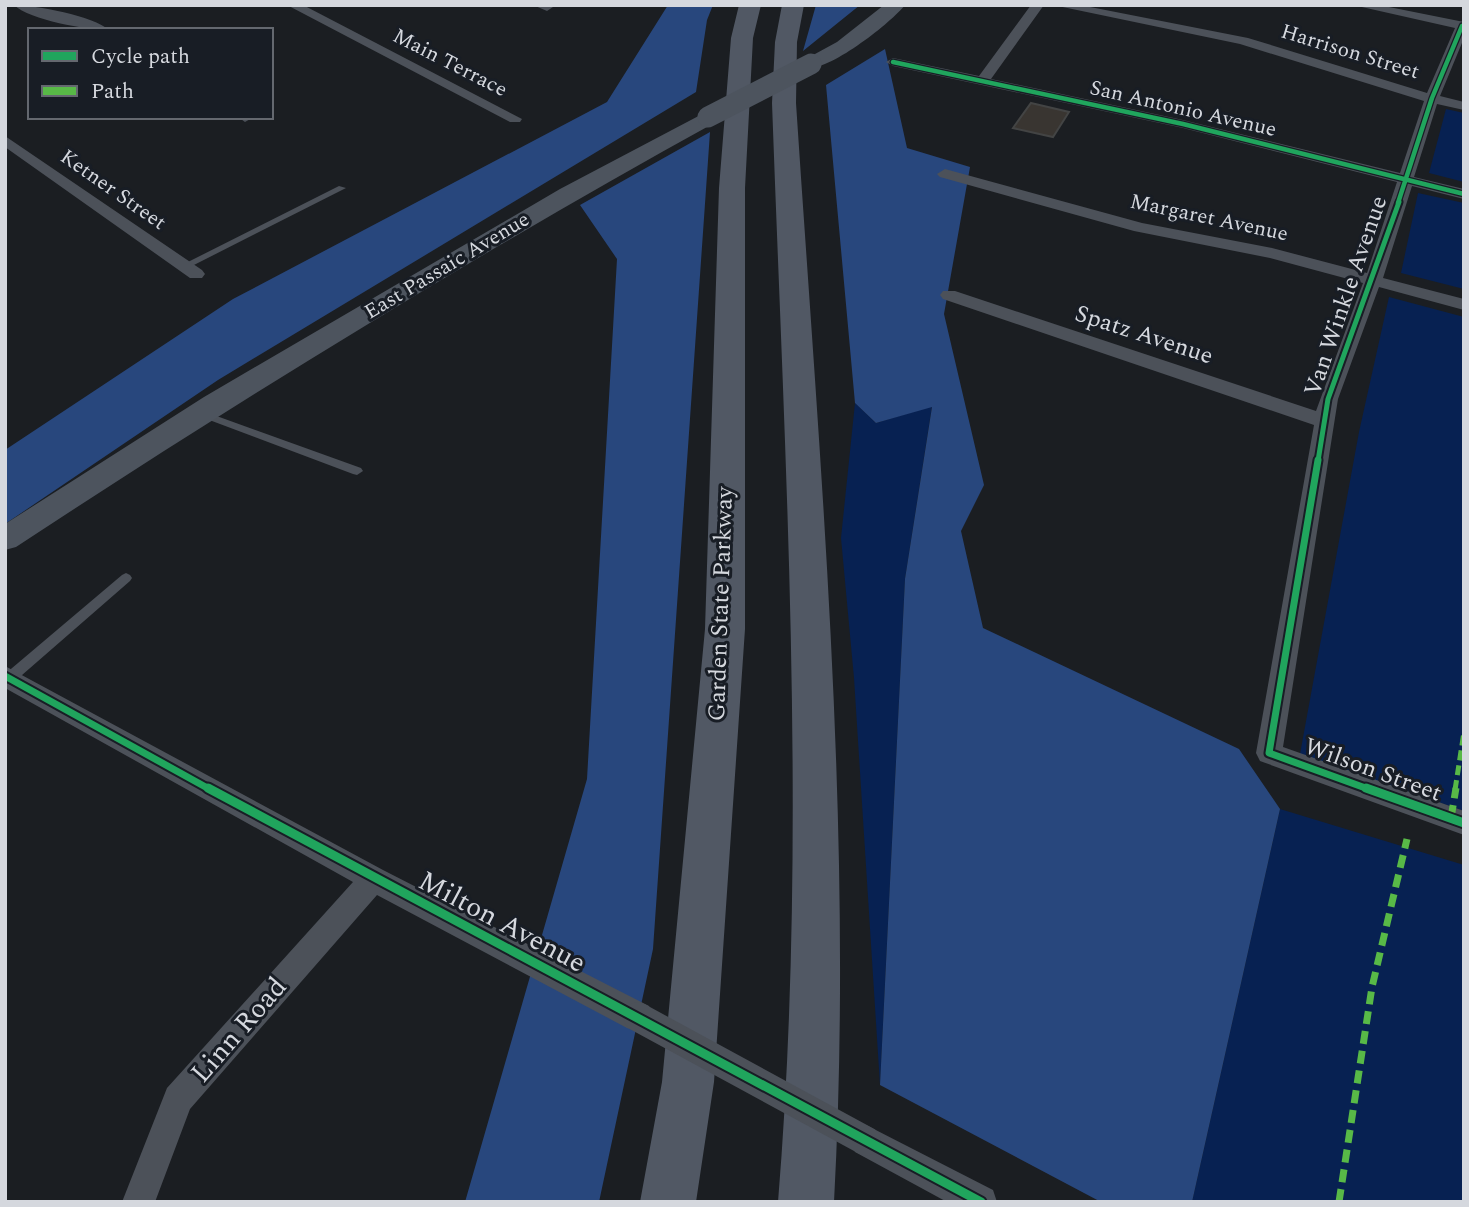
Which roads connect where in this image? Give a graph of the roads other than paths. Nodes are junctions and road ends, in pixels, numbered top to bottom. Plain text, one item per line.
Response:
1 (20, 5) edge
2 (293, 5) edge
3 (750, 5) edge
4 (793, 5) edge
5 (896, 5) edge
6 (1038, 5) edge
7 (1059, 5) edge
8 (1359, 5) edge
9 (1463, 26) edge
10 (100, 28) edge
11 (893, 62) dead end
12 (982, 81) junction
13 (1432, 98) junction
14 (1464, 106) edge
15 (514, 119) dead end
16 (5, 140) edge
17 (945, 174) dead end
18 (1406, 180) junction
19 (342, 188) dead end
20 (1464, 194) edge
21 (190, 270) joint
22 (1372, 281) junction
23 (949, 295) dead end
24 (1464, 305) edge
25 (199, 413) junction
26 (1324, 421) junction
27 (358, 471) dead end
28 (5, 539) edge
29 (126, 578) dead end
30 (7, 677) edge
31 (1269, 753) joint
32 (1464, 823) edge
33 (373, 879) junction
34 (866, 1141) joint
35 (138, 1202) edge
36 (668, 1202) edge
37 (806, 1202) edge
38 (981, 1202) edge

1 - 10 street
2 - 15 street, Main Terrace
3 - 36 highway, Garden State Parkway
4 - 37 highway
5 - 25 main road, East Passaic Avenue, bridge
6 - 12 street
7 - 13 street, Harrison Street
8 - 9 street
9 - 13 street, Van Winkle Avenue
11 - 12 street, San Antonio Avenue
12 - 18 street, San Antonio Avenue
13 - 14 street, Harrison Street
13 - 18 street, Van Winkle Avenue
16 - 21 street, Ketner Street
17 - 22 street, Margaret Avenue
18 - 20 street, San Antonio Avenue
18 - 22 street, Van Winkle Avenue
19 - 21 lane
22 - 24 street, Margaret Avenue
22 - 26 street, Van Winkle Avenue
23 - 26 street, Spatz Avenue
25 - 27 lane
25 - 28 main road, East Passaic Avenue
26 - 31 street, Van Winkle Avenue
29 - 30 lane
30 - 33 street, Milton Avenue
31 - 32 street, Wilson Street
33 - 34 street, Milton Avenue, bridge
33 - 35 street, Linn Road
34 - 38 street, Milton Avenue

